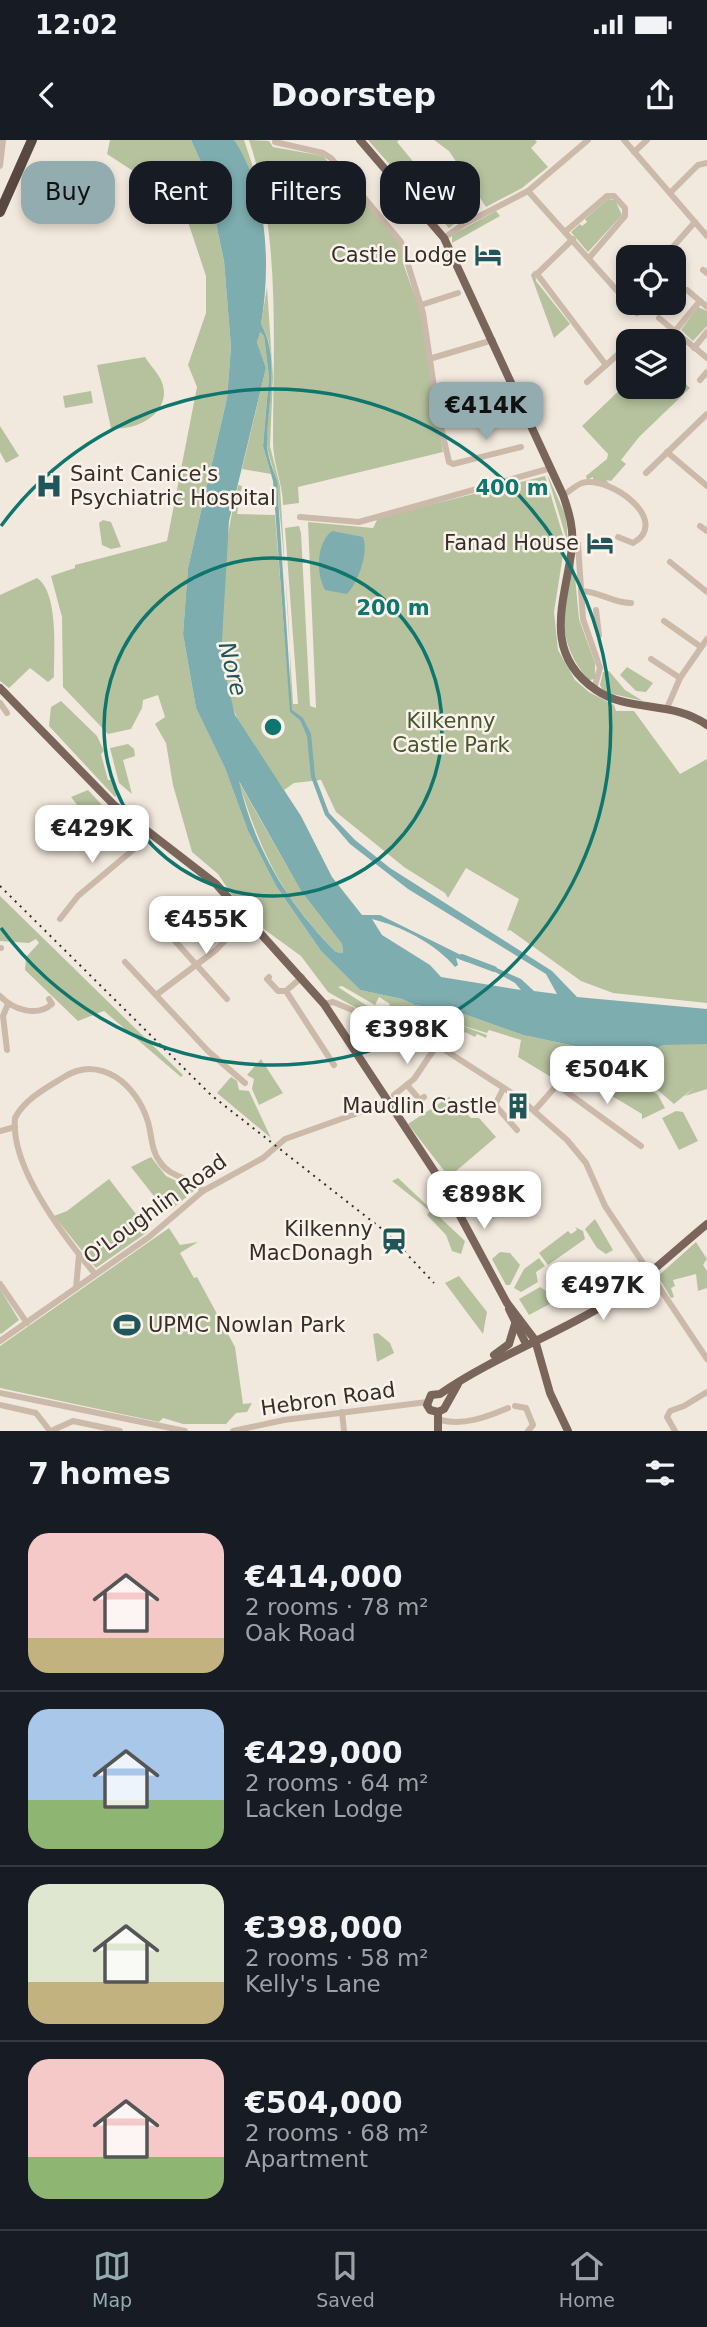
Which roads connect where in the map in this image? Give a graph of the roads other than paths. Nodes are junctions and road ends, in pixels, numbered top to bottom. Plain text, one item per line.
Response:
1 (3, 140) edge
2 (32, 140) edge
3 (360, 140) edge
4 (588, 140) edge
5 (624, 140) edge
6 (647, 140) edge
7 (275, 142) edge
8 (634, 152) junction
9 (707, 163) edge
10 (0, 166) edge
11 (528, 191) junction
12 (670, 193) junction
13 (0, 212) edge
14 (695, 222) junction
15 (566, 231) junction
16 (707, 236) edge
17 (444, 238) junction
18 (573, 239) junction
19 (675, 245) edge
20 (589, 258) junction
21 (616, 287) edge
22 (687, 290) dead end
23 (458, 293) dead end
24 (700, 301) junction
25 (421, 304) junction
26 (707, 307) edge
27 (659, 318) dead end
28 (673, 329) edge
29 (677, 329) edge
30 (707, 332) edge
31 (493, 340) junction
32 (686, 341) edge
33 (694, 348) junction
34 (616, 356) edge
35 (707, 358) edge
36 (429, 359) junction
37 (606, 365) junction
38 (707, 372) edge
39 (700, 380) dead end
40 (587, 382) dead end
41 (500, 396) dead end
42 (438, 414) junction
43 (707, 414) edge
44 (521, 447) dead end
45 (667, 452) junction
46 (551, 468) junction
47 (646, 473) dead end
48 (707, 486) edge
49 (563, 495) junction
50 (300, 517) dead end
51 (700, 526) dead end
52 (707, 531) edge
53 (618, 537) dead end
54 (578, 544) dead end
55 (670, 562) dead end
56 (581, 591) junction
57 (707, 592) edge
58 (631, 603) dead end
59 (596, 610) dead end
60 (664, 621) dead end
61 (598, 623) junction
62 (584, 626) junction
63 (599, 635) dead end
64 (707, 639) edge
65 (701, 647) junction
66 (651, 659) dead end
67 (680, 678) junction
68 (0, 688) edge
69 (594, 689) junction
70 (0, 703) edge
71 (667, 708) junction
72 (7, 713) dead end
73 (706, 722) edge
74 (152, 834) junction
75 (247, 917) junction
76 (60, 919) dead end
77 (166, 931) dead end
78 (125, 962) dead end
79 (196, 965) junction
80 (269, 977) dead end
81 (302, 977) junction
82 (286, 991) junction
83 (156, 995) junction
84 (0, 996) edge
85 (49, 999) dead end
86 (227, 999) dead end
87 (8, 1004) junction
88 (324, 1004) junction
89 (437, 1045) junction
90 (7, 1050) dead end
91 (334, 1065) dead end
92 (245, 1083) dead end
93 (407, 1085) junction
94 (503, 1089) junction
95 (394, 1095) dead end
96 (419, 1101) dead end
97 (386, 1103) junction
98 (535, 1110) junction
99 (15, 1127) junction
100 (517, 1130) dead end
101 (0, 1131) edge
102 (640, 1146) dead end
103 (203, 1191) junction
104 (707, 1224) edge
105 (79, 1254) junction
106 (651, 1272) junction
107 (95, 1274) junction
108 (0, 1284) edge
109 (76, 1288) junction
110 (506, 1303) junction
111 (27, 1323) junction
112 (515, 1324) junction
113 (535, 1340) junction
114 (0, 1341) edge
115 (707, 1343) edge
116 (526, 1344) junction
117 (697, 1346) junction
118 (707, 1359) edge
119 (484, 1364) junction
120 (467, 1374) junction
121 (707, 1392) edge
122 (0, 1393) edge
123 (440, 1394) junction
124 (446, 1401) junction
125 (427, 1402) junction
126 (0, 1405) edge
127 (342, 1412) junction
128 (439, 1416) junction
129 (284, 1420) junction
130 (531, 1428) edge
131 (50, 1431) edge
132 (120, 1431) edge
133 (185, 1431) edge
134 (233, 1431) edge
135 (286, 1431) edge
136 (344, 1431) edge
137 (438, 1431) edge
138 (568, 1431) edge
139 (675, 1431) edge

1 - 10 street
2 - 13 highway
3 - 17 main road
4 - 11 street
5 - 8 street
6 - 8 street
7 - 25 street
8 - 12 street
9 - 12 street
11 - 15 street
11 - 17 street
12 - 14 street
14 - 16 street
14 - 19 street
15 - 18 street
15 - 20 street
17 - 31 main road
18 - 20 street
18 - 37 street
20 - 21 street
22 - 24 street
23 - 25 street
24 - 26 street
24 - 29 street
25 - 36 street
27 - 28 street
30 - 33 street
31 - 36 street
31 - 46 main road
32 - 33 street
33 - 35 street
34 - 37 street
36 - 42 street
37 - 40 street
38 - 39 street
41 - 42 street
42 - 44 street
43 - 45 street
45 - 47 street
45 - 48 street
46 - 49 main road
46 - 50 street
49 - 53 street
49 - 69 main road
51 - 52 street
54 - 56 street
55 - 57 street
56 - 58 street
56 - 62 street
59 - 61 street
60 - 65 street
61 - 62 street
61 - 63 street
62 - 69 street
64 - 65 street
65 - 67 street
66 - 67 street
67 - 71 street
68 - 74 main road
69 - 71 main road
70 - 72 street
71 - 73 main road
74 - 75 main road
74 - 76 street
75 - 79 street
75 - 81 main road
77 - 79 street
78 - 83 street
79 - 83 street
79 - 86 street
80 - 82 street
81 - 82 street
81 - 88 main road
82 - 91 street
83 - 92 street
84 - 87 street
85 - 87 street
87 - 90 street
88 - 89 street
88 - 97 main road
89 - 93 street
89 - 94 street
93 - 95 street
93 - 96 street
94 - 98 street
94 - 100 street
97 - 103 street, O'Loughlin Road
97 - 110 main road
98 - 102 street
98 - 106 street
99 - 101 street
99 - 103 street
99 - 105 street
103 - 107 street, O'Loughlin Road
104 - 106 main road
105 - 107 street
105 - 109 street
106 - 113 main road
106 - 117 street
107 - 109 street, O'Loughlin Road
108 - 111 street
109 - 111 street, O'Loughlin Road
110 - 112 main road
110 - 113 main road
111 - 114 street, O'Loughlin Road
112 - 116 main road
112 - 119 main road
113 - 116 main road
113 - 138 main road
115 - 117 street
116 - 119 main road
117 - 118 street
119 - 120 main road
120 - 123 main road
120 - 124 main road
121 - 139 street
122 - 133 street
123 - 124 main road
123 - 125 main road
124 - 128 main road
125 - 127 street, Hebron Road
125 - 128 main road
126 - 131 street
127 - 129 street, Hebron Road
127 - 136 street
128 - 130 street
128 - 137 main road
129 - 134 street, Hebron Road
129 - 135 street
131 - 132 street

